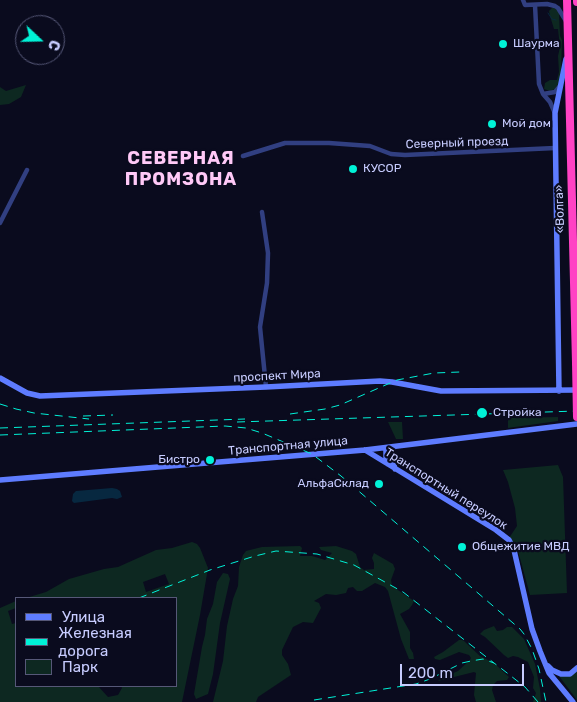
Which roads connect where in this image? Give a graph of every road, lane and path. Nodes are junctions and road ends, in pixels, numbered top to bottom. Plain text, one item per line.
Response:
1 (552, 0) edge
2 (567, 0) edge
3 (524, 3) edge
4 (536, 5) junction
5 (567, 22) junction
6 (568, 49) junction
7 (561, 84) junction
8 (543, 94) junction
9 (555, 112) junction
10 (555, 148) junction
11 (243, 156) dead end
12 (27, 170) dead end
13 (262, 212) dead end
14 (0, 222) edge
15 (0, 378) edge
16 (266, 387) junction
17 (577, 390) edge
18 (559, 391) junction
19 (577, 416) edge
20 (577, 424) edge
21 (390, 448) junction
22 (365, 450) junction
23 (388, 464) junction
24 (396, 469) junction
25 (0, 480) edge
26 (545, 663) junction
27 (577, 668) edge
28 (573, 702) edge

1 - 3 street
2 - 5 highway, «Волга»
3 - 4 street
4 - 5 street
4 - 8 street
5 - 6 highway, «Волга»
6 - 7 street
6 - 19 highway, «Волга», bridge
7 - 8 street
7 - 9 street
8 - 9 street
9 - 10 street
10 - 11 street, Северный проезд
10 - 18 street
12 - 14 street
13 - 16 street
15 - 16 street, проспект Мира
16 - 18 street, проспект Мира
17 - 18 street, проспект Мира
20 - 21 street, Транспортная улица
21 - 22 street, Транспортная улица
21 - 23 street
21 - 24 street
22 - 23 street, Транспортный переулок
22 - 25 street, Транспортная улица
23 - 24 street, Транспортный переулок
24 - 26 street, Транспортный переулок
26 - 27 street
26 - 28 street, Транспортный переулок

